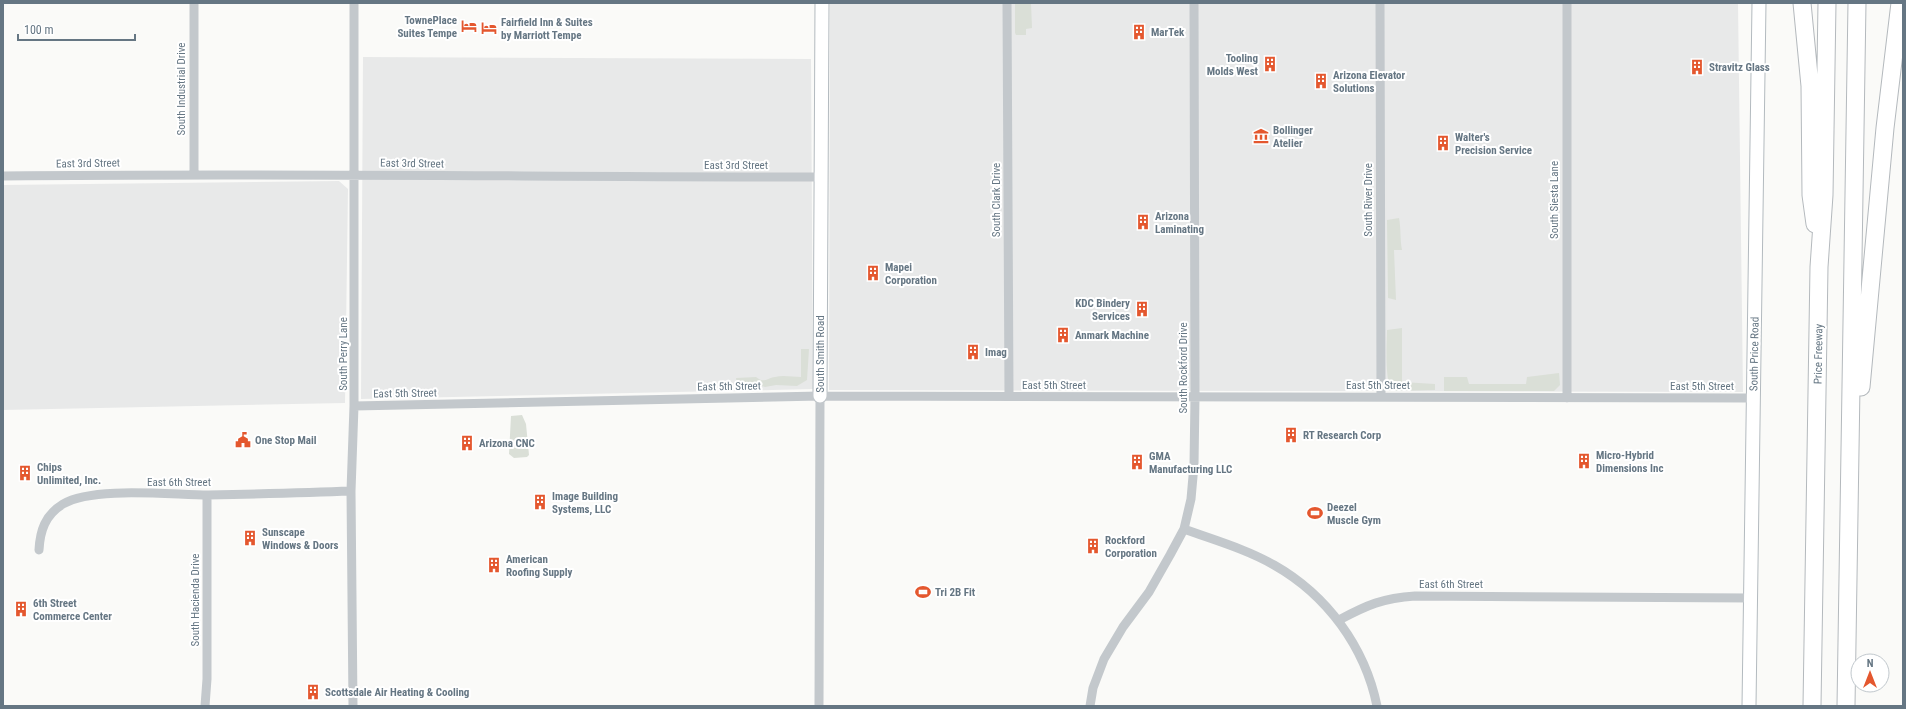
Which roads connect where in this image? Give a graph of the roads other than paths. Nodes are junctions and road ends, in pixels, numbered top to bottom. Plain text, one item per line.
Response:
1 (194, 3) edge
2 (354, 3) edge
3 (822, 3) edge
4 (1007, 3) edge
5 (1194, 3) edge
6 (1380, 3) edge
7 (1566, 3) edge
8 (1759, 3) edge
9 (1802, 3) edge
10 (1827, 3) edge
11 (1856, 3) edge
12 (1900, 3) edge
13 (194, 174) junction
14 (355, 174) junction
15 (3, 176) edge
16 (821, 177) junction
17 (1819, 267) junction
18 (820, 396) junction
19 (1009, 396) junction
20 (1195, 397) junction
21 (1381, 397) junction
22 (1567, 398) junction
23 (1753, 398) junction
24 (354, 406) junction
25 (351, 491) junction
26 (207, 494) junction
27 (1849, 497) junction
28 (1184, 529) junction
29 (39, 550) dead end
30 (1751, 598) junction
31 (1339, 620) junction
32 (204, 706) edge
33 (353, 706) edge
34 (819, 706) edge
35 (1090, 706) edge
36 (1377, 706) edge
37 (1749, 706) edge
38 (1812, 706) edge
39 (1846, 706) edge

1 - 13 street, South Industrial Drive
2 - 14 street, South Perry Lane
3 - 16 main road, South Smith Road
4 - 19 street, South Clark Drive
5 - 20 street, South Rockford Drive
6 - 21 street, South River Drive
7 - 22 street, South Siesta Lane
8 - 23 main road, South Price Road
9 - 17 highway
10 - 17 highway, Price Freeway
11 - 27 highway
12 - 27 highway
13 - 14 street, East 3rd Street
13 - 15 street, East 3rd Street
14 - 16 street, East 3rd Street
14 - 24 street, South Perry Lane
16 - 18 main road, South Smith Road
17 - 38 highway, Price Freeway
18 - 19 street, East 5th Street
18 - 24 street, East 5th Street
18 - 34 street, South Smith Road
19 - 20 street, East 5th Street
20 - 21 street, East 5th Street
20 - 28 street, South Rockford Drive
21 - 22 street, East 5th Street
22 - 23 street, East 5th Street
23 - 30 main road, South Price Road
24 - 25 street, South Perry Lane
25 - 26 street, East 6th Street
25 - 33 street, South Perry Lane
26 - 29 street, East 6th Street
26 - 32 street, South Hacienda Drive
27 - 39 highway
28 - 31 street
28 - 35 street, South Rockford Drive
30 - 31 street, East 6th Street
30 - 37 main road, South Price Road
31 - 36 street

